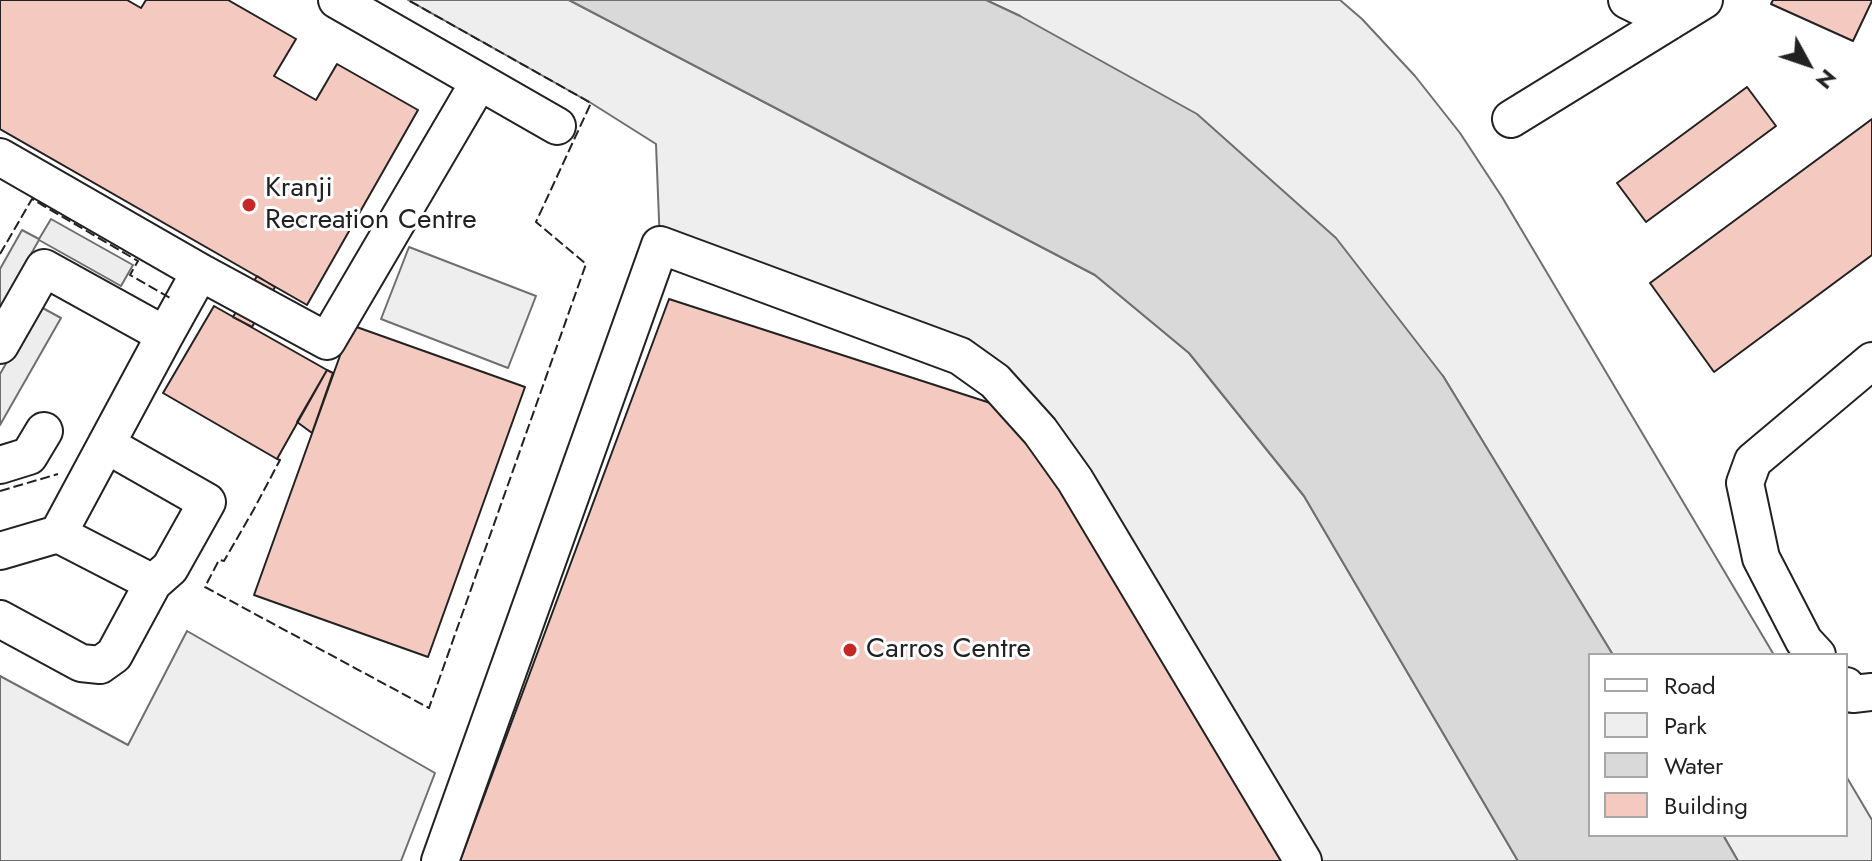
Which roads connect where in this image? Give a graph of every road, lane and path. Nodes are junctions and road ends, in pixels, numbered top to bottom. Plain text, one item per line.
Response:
1 (337, 0) edge
2 (1627, 0) edge
3 (1704, 0) edge
4 (1670, 21) junction
5 (479, 82) junction
6 (1511, 119) dead end
7 (557, 126) dead end
8 (0, 157) edge
9 (200, 272) junction
10 (165, 335) junction
11 (0, 345) edge
12 (1872, 361) edge
13 (44, 431) dead end
14 (107, 445) junction
15 (0, 465) edge
16 (58, 534) junction
17 (0, 551) edge
18 (153, 583) junction
19 (0, 619) edge
20 (1815, 653) edge
21 (1848, 688) edge
22 (1872, 692) edge
23 (440, 861) edge
24 (1303, 861) edge

1 - 5 street
2 - 4 street
3 - 4 street
4 - 6 street
5 - 7 street
5 - 9 street
8 - 9 street
9 - 10 street
10 - 11 street
10 - 14 street
12 - 20 street
13 - 15 street
14 - 16 street
14 - 18 street
16 - 17 street
16 - 18 street
18 - 19 street
21 - 22 street
23 - 24 street

